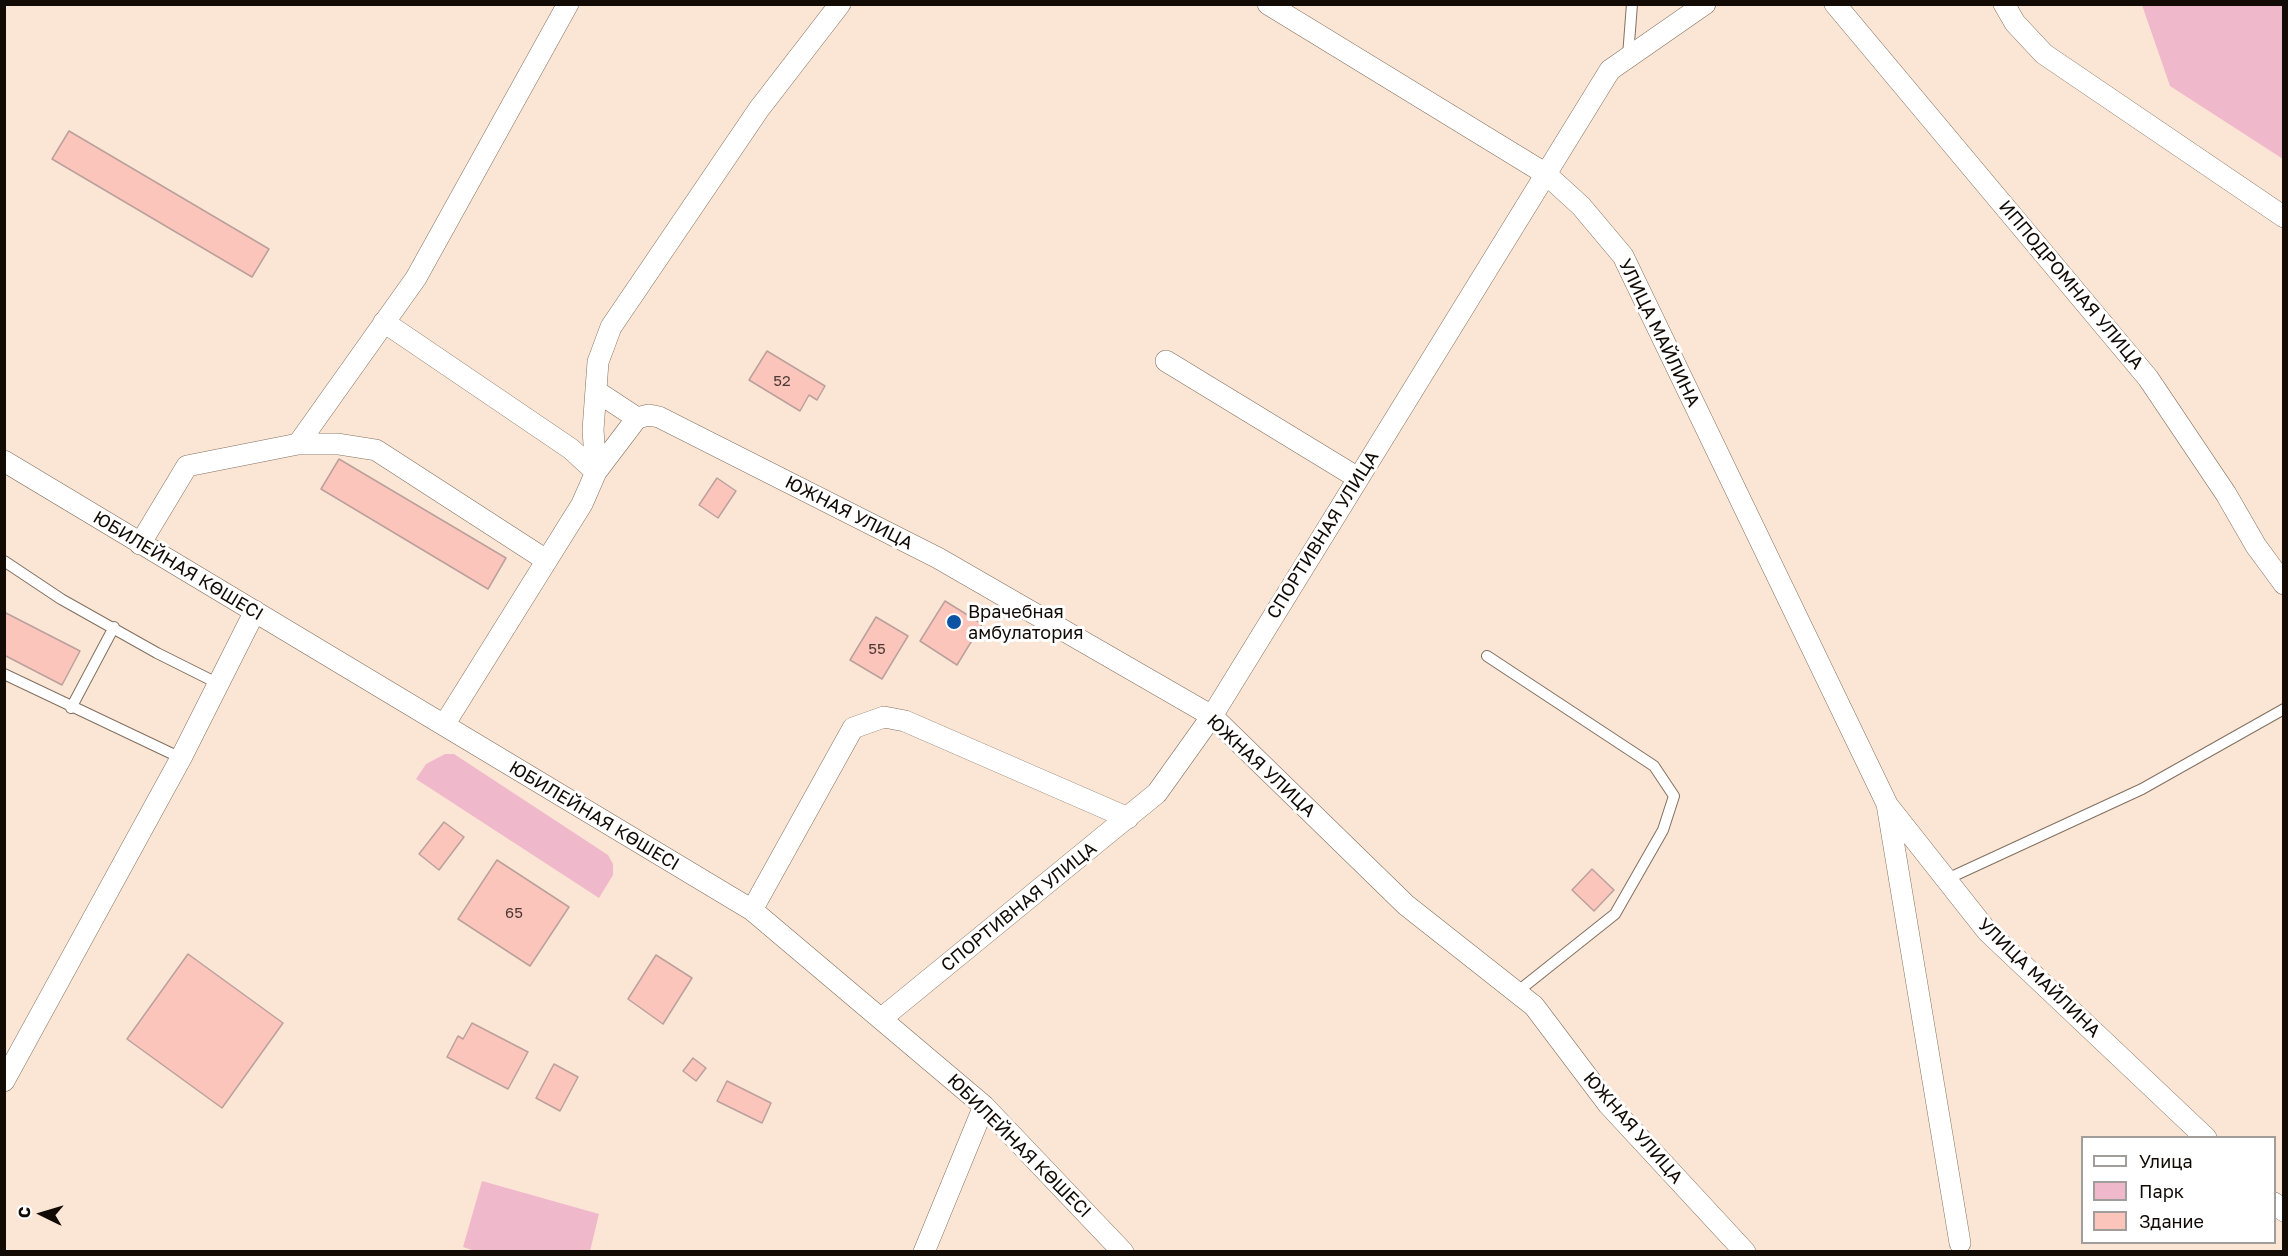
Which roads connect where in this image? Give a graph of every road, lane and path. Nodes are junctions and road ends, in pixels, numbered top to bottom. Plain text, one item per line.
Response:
1 (568, 4) edge
2 (840, 4) edge
3 (1268, 4) edge
4 (1632, 4) edge
5 (1705, 4) edge
6 (1835, 4) edge
7 (2004, 4) edge
8 (1628, 57) junction
9 (1546, 174) junction
10 (2283, 217) edge
11 (384, 322) junction
12 (1166, 361) dead end
13 (596, 391) junction
14 (637, 418) junction
15 (298, 444) junction
16 (4, 461) edge
17 (596, 472) junction
18 (1358, 478) junction
19 (140, 544) junction
20 (546, 560) junction
21 (4, 561) edge
22 (2283, 584) edge
23 (255, 611) junction
24 (114, 627) junction
25 (1487, 656) dead end
26 (4, 674) edge
27 (219, 684) junction
28 (71, 708) junction
29 (2283, 709) edge
30 (1212, 716) junction
31 (444, 725) junction
32 (181, 758) junction
33 (1887, 804) junction
34 (1128, 818) junction
35 (1947, 879) junction
36 (752, 910) junction
37 (1517, 992) junction
38 (882, 1018) junction
39 (4, 1081) edge
40 (984, 1106) junction
41 (2204, 1136) edge
42 (1960, 1243) dead end
43 (924, 1251) edge
44 (1123, 1251) edge
45 (1745, 1251) edge

1 - 11 street
2 - 13 street
3 - 9 street, УЛИЦА МАЙЛИНА
4 - 8 lane
5 - 8 street, СПОРТИВНАЯ УЛИЦА
6 - 22 street, ИППОДРОМНАЯ УЛИЦА
7 - 10 street
8 - 9 street, СПОРТИВНАЯ УЛИЦА
9 - 18 street, СПОРТИВНАЯ УЛИЦА
9 - 33 street, УЛИЦА МАЙЛИНА
11 - 15 street
11 - 17 street
12 - 18 street
13 - 14 street
13 - 17 street
14 - 17 street
14 - 30 street, ЮЖНАЯ УЛИЦА
15 - 19 street
15 - 20 street
16 - 19 street, ЮБИЛЕЙНАЯ КӨШЕСІ
17 - 20 street
18 - 30 street, СПОРТИВНАЯ УЛИЦА
19 - 23 street, ЮБИЛЕЙНАЯ КӨШЕСІ
20 - 31 street
21 - 24 lane
23 - 27 street
23 - 31 street, ЮБИЛЕЙНАЯ КӨШЕСІ
24 - 27 lane
24 - 28 lane
25 - 37 lane
26 - 28 lane
27 - 32 street
28 - 32 lane
29 - 35 lane
30 - 34 street, СПОРТИВНАЯ УЛИЦА
30 - 37 street, ЮЖНАЯ УЛИЦА
31 - 36 street, ЮБИЛЕЙНАЯ КӨШЕСІ
32 - 39 street
33 - 35 street, УЛИЦА МАЙЛИНА
33 - 42 street, УЛИЦА МАЙЛИНА
34 - 36 street
34 - 38 street, СПОРТИВНАЯ УЛИЦА
35 - 41 street, УЛИЦА МАЙЛИНА
36 - 38 street, ЮБИЛЕЙНАЯ КӨШЕСІ
37 - 45 street, ЮЖНАЯ УЛИЦА
38 - 40 street, ЮБИЛЕЙНАЯ КӨШЕСІ
40 - 43 street
40 - 44 street, ЮБИЛЕЙНАЯ КӨШЕСІ

